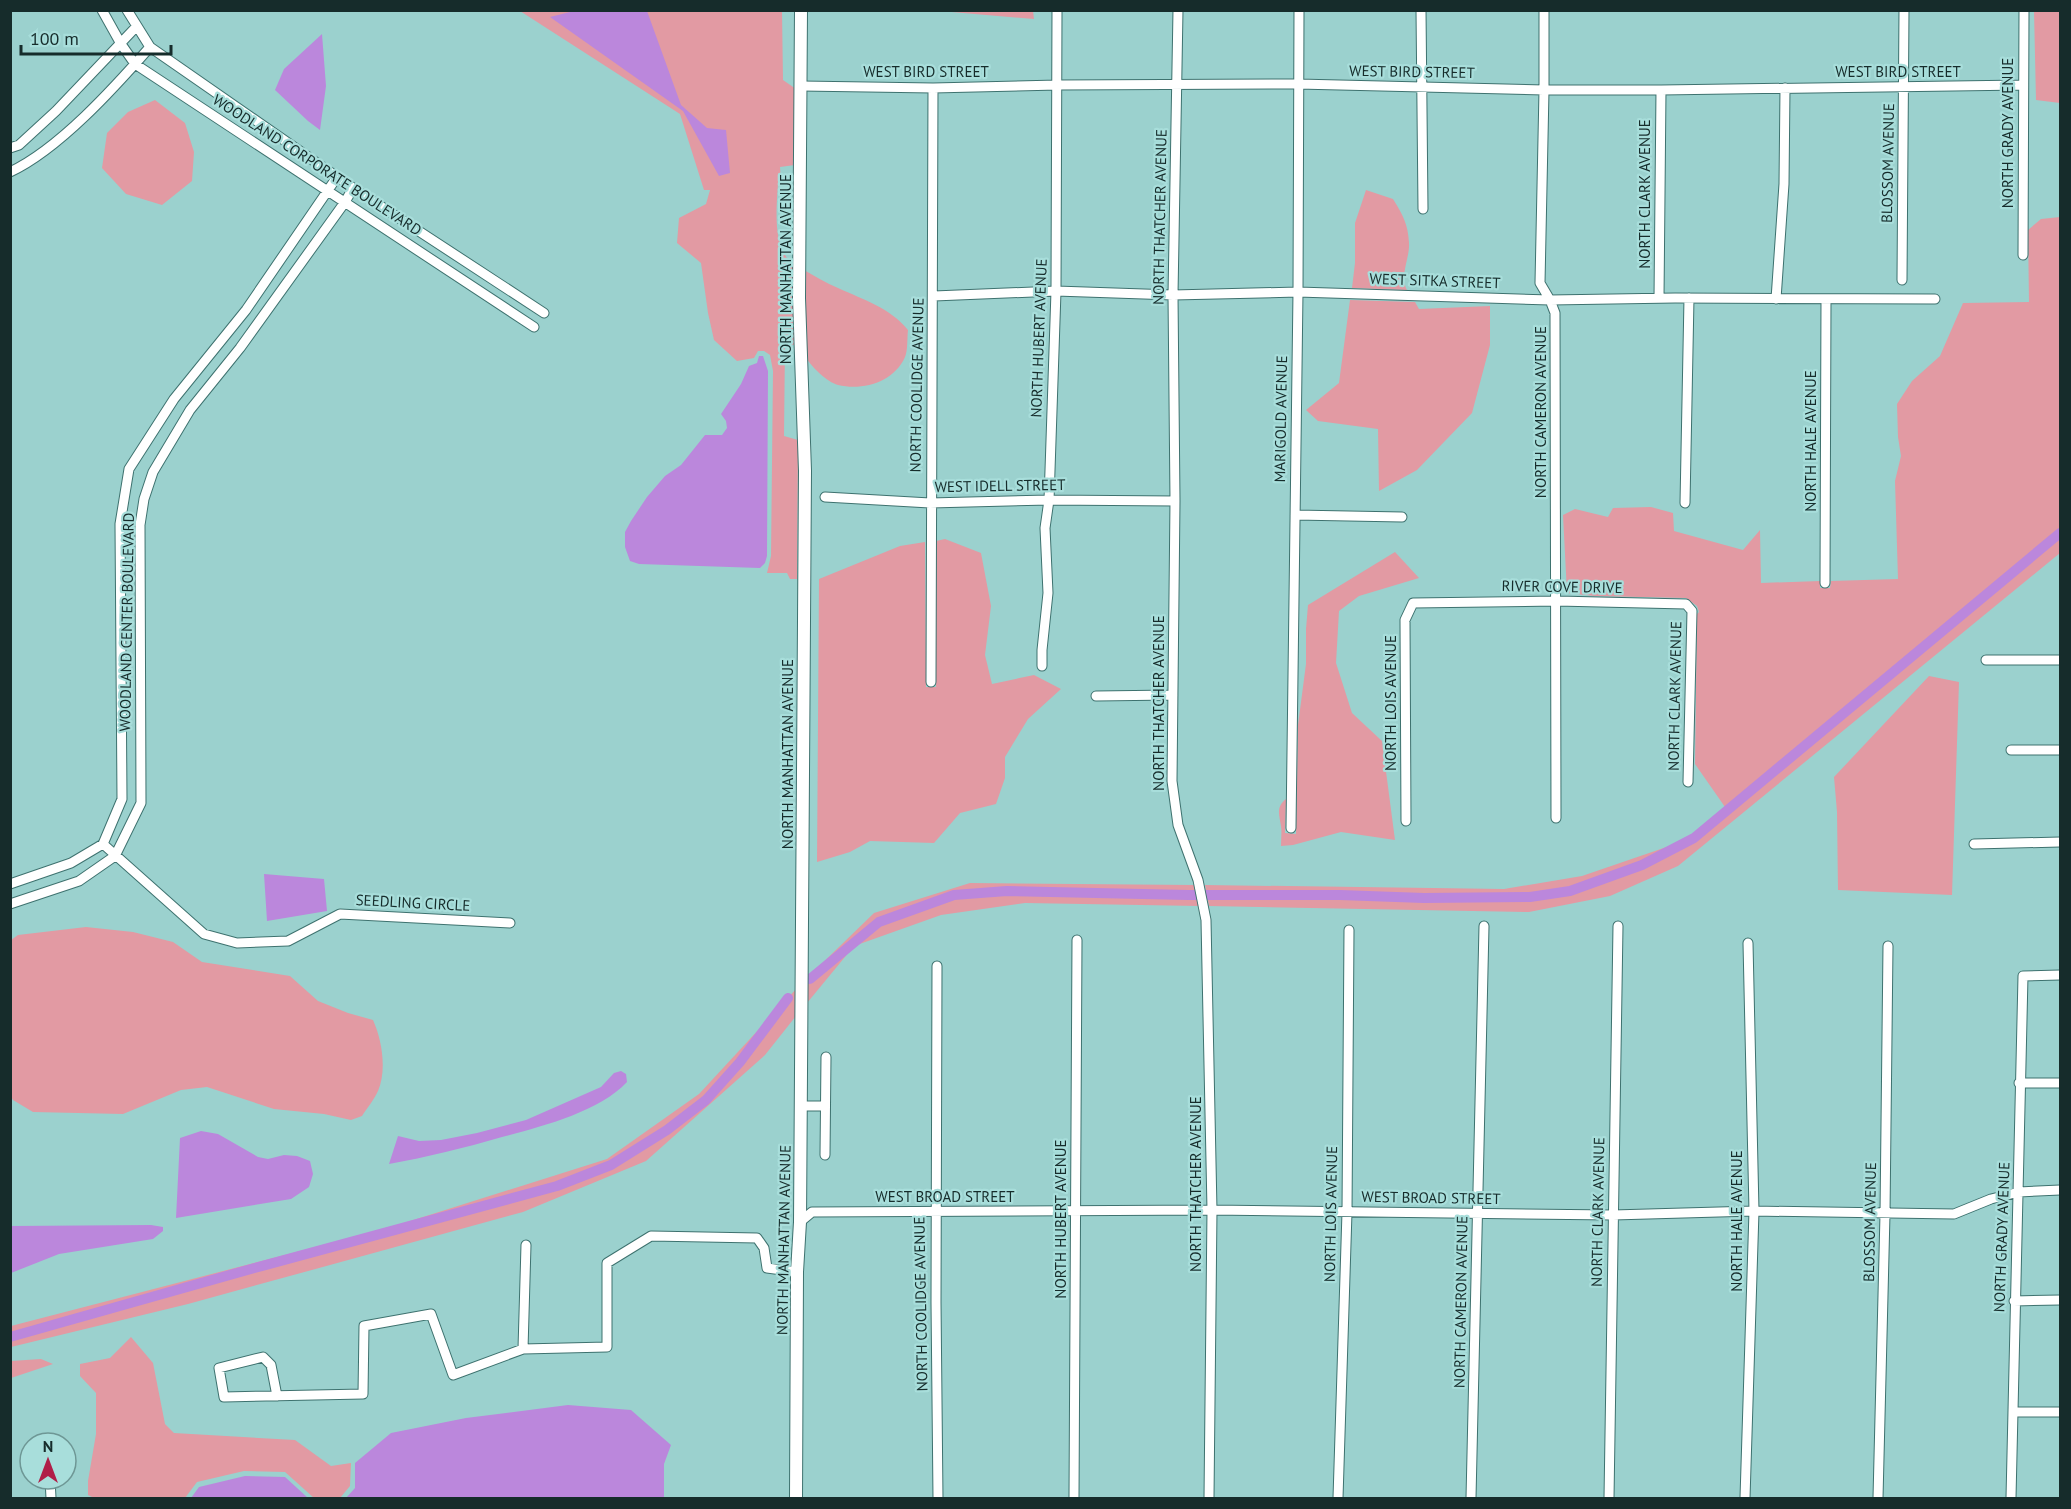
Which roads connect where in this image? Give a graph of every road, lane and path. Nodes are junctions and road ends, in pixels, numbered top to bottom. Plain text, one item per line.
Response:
1 (102, 10) edge
2 (127, 10) edge
3 (801, 10) edge
4 (1057, 10) edge
5 (1178, 10) edge
6 (1299, 10) edge
7 (1421, 10) edge
8 (1544, 10) edge
9 (1904, 10) edge
10 (2024, 10) edge
11 (136, 27) junction
12 (121, 44) junction
13 (150, 47) junction
14 (135, 64) junction
15 (1298, 84) junction
16 (1058, 85) junction
17 (1178, 85) junction
18 (2023, 85) junction
19 (801, 86) junction
20 (1422, 87) junction
21 (933, 88) junction
22 (1785, 88) junction
23 (1904, 88) junction
24 (1544, 90) junction
25 (1661, 90) junction
26 (10, 148) edge
27 (10, 172) edge
28 (337, 177) junction
29 (353, 188) junction
30 (329, 191) junction
31 (345, 202) junction
32 (1423, 209) dead end
33 (2023, 255) dead end
34 (1902, 280) dead end
35 (1056, 291) junction
36 (1298, 292) junction
37 (1173, 295) junction
38 (934, 296) junction
39 (1659, 298) junction
40 (1689, 298) junction
41 (1776, 299) junction
42 (1826, 299) junction
43 (1935, 299) dead end
44 (1550, 300) junction
45 (544, 313) dead end
46 (534, 327) dead end
47 (211, 353) junction
48 (227, 365) junction
49 (825, 497) dead end
50 (1049, 500) junction
51 (1175, 501) junction
52 (930, 503) junction
53 (1685, 503) dead end
54 (1295, 515) junction
55 (1402, 517) dead end
56 (120, 524) junction
57 (140, 525) junction
58 (1825, 583) dead end
59 (1428, 601) joint
60 (1557, 601) junction
61 (1692, 611) joint
62 (1986, 660) dead end
63 (2061, 660) edge
64 (1042, 666) dead end
65 (931, 682) dead end
66 (1173, 695) junction
67 (1096, 696) dead end
68 (2011, 750) dead end
69 (2061, 750) edge
70 (1688, 782) dead end
71 (1556, 818) dead end
72 (1406, 821) dead end
73 (1291, 828) dead end
74 (2061, 842) edge
75 (104, 844) junction
76 (1974, 844) dead end
77 (115, 856) junction
78 (10, 884) edge
79 (10, 904) edge
80 (510, 924) dead end
81 (1484, 926) dead end
82 (1618, 926) dead end
83 (1349, 930) dead end
84 (1077, 940) dead end
85 (1748, 943) dead end
86 (1888, 945) dead end
87 (937, 966) dead end
88 (2061, 975) edge
89 (826, 1057) dead end
90 (2019, 1083) junction
91 (2061, 1083) edge
92 (801, 1106) junction
93 (825, 1106) junction
94 (825, 1155) dead end
95 (2061, 1190) edge
96 (2019, 1191) junction
97 (1212, 1210) junction
98 (1076, 1211) junction
99 (1754, 1211) junction
100 (1347, 1212) junction
101 (935, 1213) junction
102 (1479, 1214) junction
103 (1885, 1214) junction
104 (1613, 1215) junction
105 (800, 1222) junction
106 (526, 1245) dead end
107 (797, 1272) junction
108 (2061, 1300) edge
109 (2014, 1301) junction
110 (523, 1349) junction
111 (277, 1396) junction
112 (2014, 1412) junction
113 (2061, 1412) edge
114 (796, 1498) edge
115 (938, 1498) edge
116 (1074, 1498) edge
117 (1209, 1498) edge
118 (1338, 1498) edge
119 (1471, 1498) edge
120 (1609, 1498) edge
121 (1745, 1498) edge
122 (1878, 1498) edge
123 (2011, 1498) edge

1 - 12 street, WOODLAND CORPORATE BOULEVARD
2 - 11 street, WOODLAND CORPORATE BOULEVARD
3 - 19 street, NORTH MANHATTAN AVENUE
4 - 16 street, NORTH HUBERT AVENUE
5 - 17 street, NORTH THATCHER AVENUE
6 - 15 street, MARIGOLD AVENUE
7 - 20 street
8 - 24 street, NORTH CAMERON AVENUE
9 - 23 street, BLOSSOM AVENUE
10 - 18 street, NORTH GRADY AVENUE
11 - 12 street
11 - 13 street, WOODLAND CORPORATE BOULEVARD
12 - 14 street, WOODLAND CORPORATE BOULEVARD
12 - 26 street
13 - 14 street
13 - 28 street, WOODLAND CORPORATE BOULEVARD
14 - 27 street
14 - 30 street, WOODLAND CORPORATE BOULEVARD
15 - 17 street, WEST BIRD STREET
15 - 20 street, WEST BIRD STREET
15 - 36 street, MARIGOLD AVENUE
16 - 17 street, WEST BIRD STREET
16 - 21 street, WEST BIRD STREET
16 - 35 street, NORTH HUBERT AVENUE
17 - 37 street, NORTH THATCHER AVENUE
18 - 23 street, WEST BIRD STREET
18 - 33 street, NORTH GRADY AVENUE
19 - 21 street, WEST BIRD STREET
19 - 92 street, NORTH MANHATTAN AVENUE
20 - 24 street, WEST BIRD STREET
20 - 32 street
21 - 38 street, NORTH COOLIDGE AVENUE
22 - 23 street, WEST BIRD STREET
22 - 25 street, WEST BIRD STREET
22 - 41 street
23 - 34 street, BLOSSOM AVENUE
24 - 25 street, WEST BIRD STREET
24 - 44 street, NORTH CAMERON AVENUE
25 - 39 street, NORTH CLARK AVENUE
28 - 29 street, WOODLAND CORPORATE BOULEVARD
28 - 30 street, WOODLAND CENTER BOULEVARD
29 - 31 street, WOODLAND CENTER BOULEVARD
29 - 45 street, WOODLAND CORPORATE BOULEVARD
30 - 31 street, WOODLAND CORPORATE BOULEVARD
30 - 47 street, WOODLAND CENTER BOULEVARD
31 - 46 street, WOODLAND CORPORATE BOULEVARD
31 - 48 street, WOODLAND CENTER BOULEVARD
35 - 37 street, WEST SITKA STREET
35 - 38 street, WEST SITKA STREET
35 - 50 street, NORTH HUBERT AVENUE
36 - 37 street, WEST SITKA STREET
36 - 44 street, WEST SITKA STREET
36 - 54 street, MARIGOLD AVENUE
37 - 51 street, NORTH THATCHER AVENUE
38 - 52 street, NORTH COOLIDGE AVENUE
39 - 40 street, WEST SITKA STREET
39 - 44 street, WEST SITKA STREET
40 - 41 street, WEST SITKA STREET
40 - 53 street
41 - 42 street, WEST SITKA STREET
42 - 43 street, WEST SITKA STREET
42 - 58 street, NORTH HALE AVENUE
44 - 60 street, NORTH CAMERON AVENUE
47 - 48 street
47 - 56 street, WOODLAND CENTER BOULEVARD
48 - 57 street, WOODLAND CENTER BOULEVARD
49 - 52 street, WEST IDELL STREET
50 - 51 street, WEST IDELL STREET
50 - 52 street, WEST IDELL STREET
50 - 64 street, NORTH HUBERT AVENUE
51 - 66 street, NORTH THATCHER AVENUE
52 - 65 street, NORTH COOLIDGE AVENUE
54 - 55 street
54 - 73 street, MARIGOLD AVENUE
56 - 57 street
56 - 75 street, WOODLAND CENTER BOULEVARD
57 - 77 street, WOODLAND CENTER BOULEVARD
59 - 60 street, RIVER COVE DRIVE
59 - 72 street, NORTH LOIS AVENUE
60 - 61 street, RIVER COVE DRIVE
60 - 71 street, NORTH CAMERON AVENUE
61 - 70 street, NORTH CLARK AVENUE
62 - 63 street
66 - 67 street
66 - 97 street, NORTH THATCHER AVENUE
68 - 69 street
74 - 76 street
75 - 77 street, SEEDLING CIRCLE
75 - 78 street
77 - 79 street, WOODLAND CENTER BOULEVARD
77 - 80 street, SEEDLING CIRCLE
81 - 102 street, NORTH CAMERON AVENUE
82 - 104 street, NORTH CLARK AVENUE
83 - 100 street, NORTH LOIS AVENUE
84 - 98 street, NORTH HUBERT AVENUE
85 - 99 street, NORTH HALE AVENUE
86 - 103 street, BLOSSOM AVENUE
87 - 101 street, NORTH COOLIDGE AVENUE
88 - 90 street, NORTH GRADY AVENUE
89 - 93 street
90 - 91 street
90 - 96 street, NORTH GRADY AVENUE
92 - 93 street
92 - 105 street, NORTH MANHATTAN AVENUE
93 - 94 street
95 - 96 street, WEST BROAD STREET
96 - 103 street, WEST BROAD STREET
96 - 109 street, NORTH GRADY AVENUE
97 - 98 street, WEST BROAD STREET
97 - 100 street, WEST BROAD STREET
97 - 117 street, NORTH THATCHER AVENUE
98 - 101 street, WEST BROAD STREET
98 - 116 street, NORTH HUBERT AVENUE
99 - 103 street, WEST BROAD STREET
99 - 104 street, WEST BROAD STREET
99 - 121 street, NORTH HALE AVENUE
100 - 102 street, WEST BROAD STREET
100 - 118 street, NORTH LOIS AVENUE
101 - 105 street, WEST BROAD STREET
101 - 115 street, NORTH COOLIDGE AVENUE
102 - 104 street, WEST BROAD STREET
102 - 119 street, NORTH CAMERON AVENUE
103 - 122 street, BLOSSOM AVENUE
104 - 120 street, NORTH CLARK AVENUE
105 - 107 street, NORTH MANHATTAN AVENUE
106 - 110 street
107 - 110 street
107 - 114 street, NORTH MANHATTAN AVENUE
108 - 109 street
109 - 112 street, NORTH GRADY AVENUE
110 - 111 street
111 - 111 street
112 - 113 street
112 - 123 street, NORTH GRADY AVENUE

